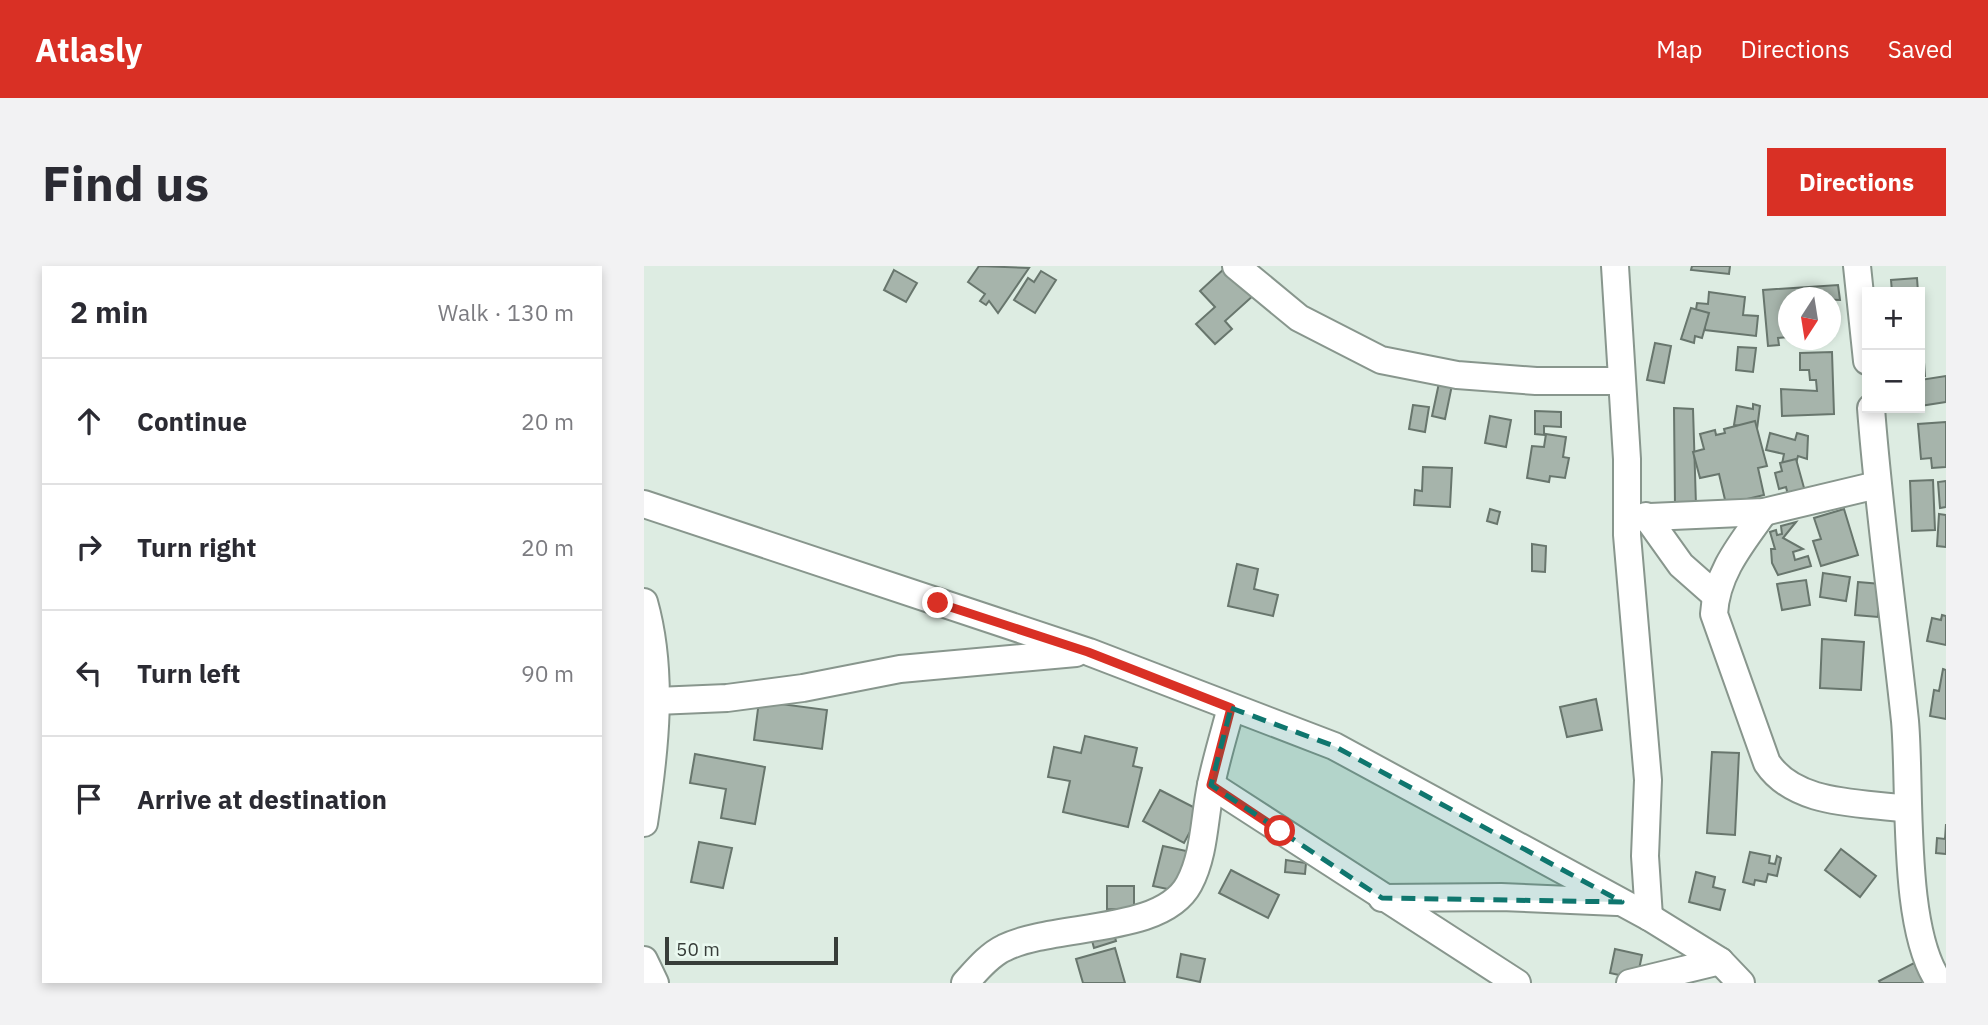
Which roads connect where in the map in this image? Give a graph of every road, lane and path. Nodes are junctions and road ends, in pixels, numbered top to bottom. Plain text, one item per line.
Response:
1 (1236, 266) edge
2 (1615, 266) edge
3 (1857, 266) edge
4 (1866, 350) edge
5 (1621, 381) junction
6 (1871, 413) edge
7 (1877, 485) junction
8 (644, 504) edge
9 (1764, 512) junction
10 (1636, 517) junction
11 (1715, 595) junction
12 (644, 602) edge
13 (1088, 652) junction
14 (656, 702) junction
15 (1231, 708) junction
16 (1211, 785) junction
17 (1907, 808) junction
18 (644, 823) edge
19 (1382, 898) junction
20 (1622, 902) junction
21 (1649, 916) junction
22 (644, 960) edge
23 (1720, 961) junction
24 (655, 983) edge
25 (964, 983) edge
26 (1517, 983) edge
27 (1630, 983) edge
28 (1741, 983) edge
29 (1940, 983) edge

1 - 5 street
2 - 5 street
3 - 4 street
5 - 10 street
6 - 7 street
7 - 9 street
7 - 17 street
8 - 13 street
9 - 10 street
9 - 11 street
10 - 11 street
10 - 21 street
11 - 17 street
12 - 14 street
13 - 14 street
13 - 15 street
14 - 18 street
15 - 16 street
15 - 20 street
16 - 19 street
16 - 25 street
17 - 29 street
19 - 20 street
19 - 26 street
20 - 21 street
21 - 23 street
22 - 24 street
23 - 27 street
23 - 28 street

